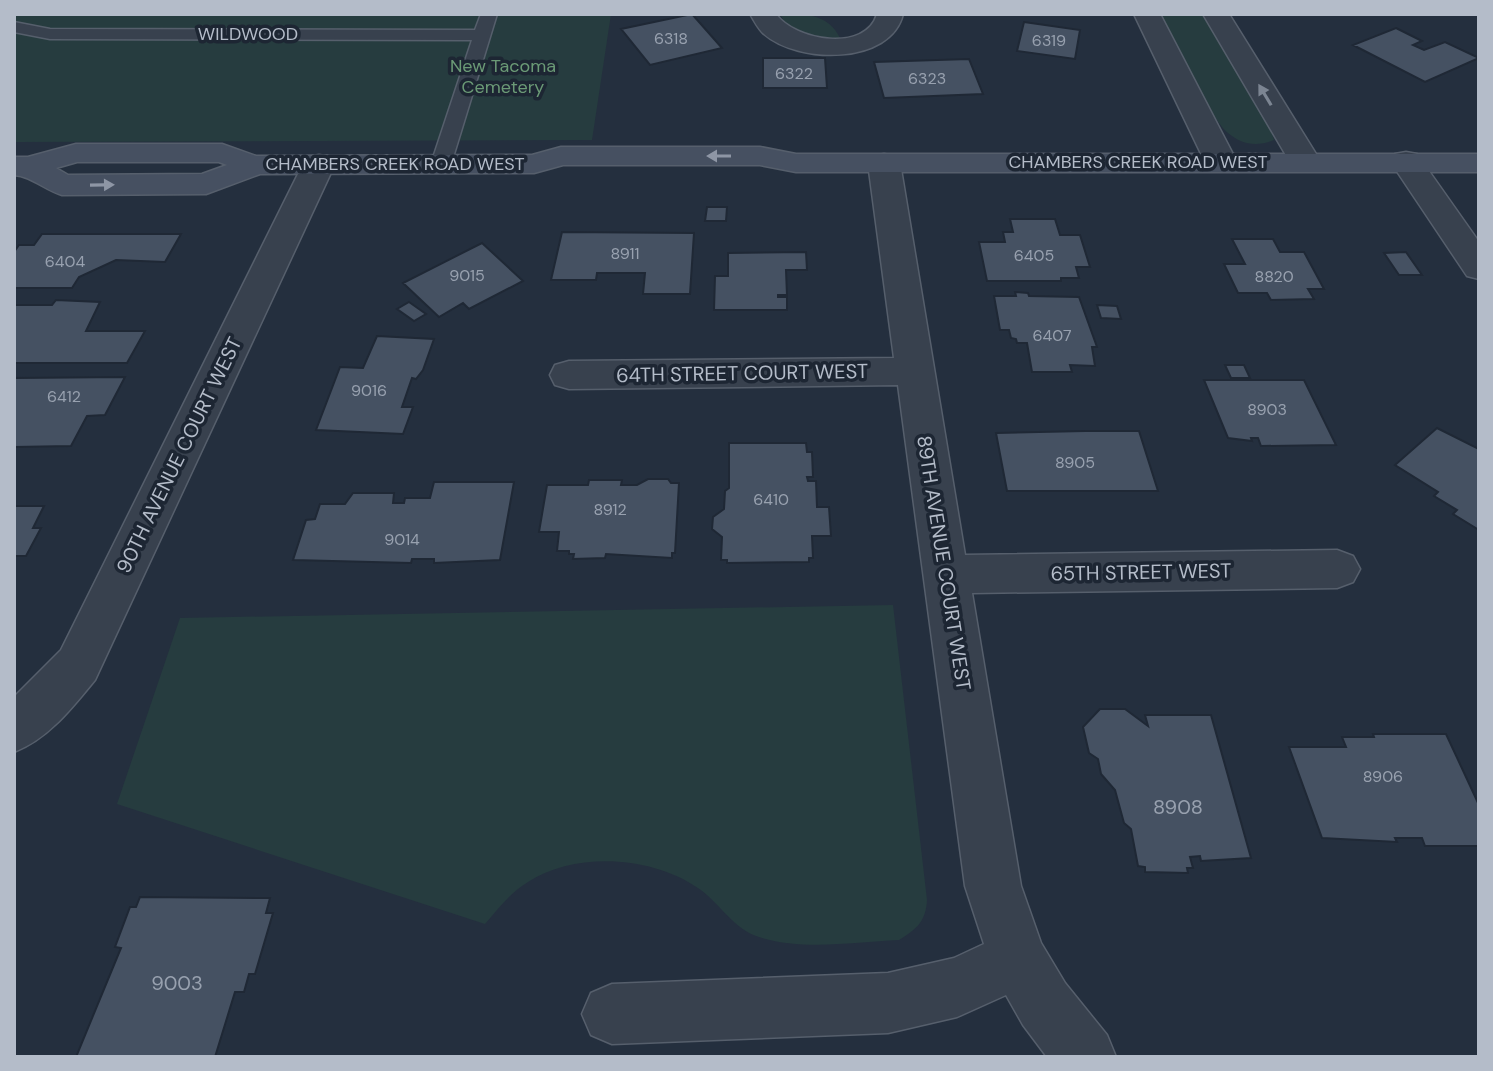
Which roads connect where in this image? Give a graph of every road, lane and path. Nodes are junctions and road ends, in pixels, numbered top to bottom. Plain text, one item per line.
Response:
1 (489, 14) edge
2 (763, 14) edge
3 (890, 14) edge
4 (1147, 14) edge
5 (1216, 14) edge
6 (840, 20) dead end
7 (14, 27) edge
8 (483, 35) junction
9 (873, 38) junction
10 (1406, 161) junction
11 (1221, 162) junction
12 (1305, 162) junction
13 (884, 163) junction
14 (1479, 163) edge
15 (319, 164) junction
16 (441, 164) junction
17 (22, 166) edge
18 (1479, 268) edge
19 (915, 371) junction
20 (569, 375) dead end
21 (1337, 569) dead end
22 (945, 574) junction
23 (14, 729) edge
24 (1018, 959) junction
25 (612, 1014) dead end
26 (1085, 1057) edge

1 - 8 lane
2 - 9 street
3 - 9 street
4 - 11 street
12 -> 5 street
6 - 9 street
7 - 8 lane, WILDWOOD
8 - 16 lane
10 - 12 street, CHAMBERS CREEK ROAD WEST
10 - 14 street, CHAMBERS CREEK ROAD WEST
10 - 18 street
11 - 12 street, CHAMBERS CREEK ROAD WEST
11 - 13 street, CHAMBERS CREEK ROAD WEST
13 - 16 street, CHAMBERS CREEK ROAD WEST
13 - 19 street, 89TH AVENUE COURT WEST
15 - 16 street, CHAMBERS CREEK ROAD WEST
15 - 17 street, CHAMBERS CREEK ROAD WEST
15 - 23 street, 90TH AVENUE COURT WEST
19 - 20 street, 64TH STREET COURT WEST
19 - 22 street, 89TH AVENUE COURT WEST
21 - 22 street, 65TH STREET WEST
22 - 24 street, 89TH AVENUE COURT WEST
24 - 25 street
24 - 26 street, 89TH AVENUE COURT WEST

